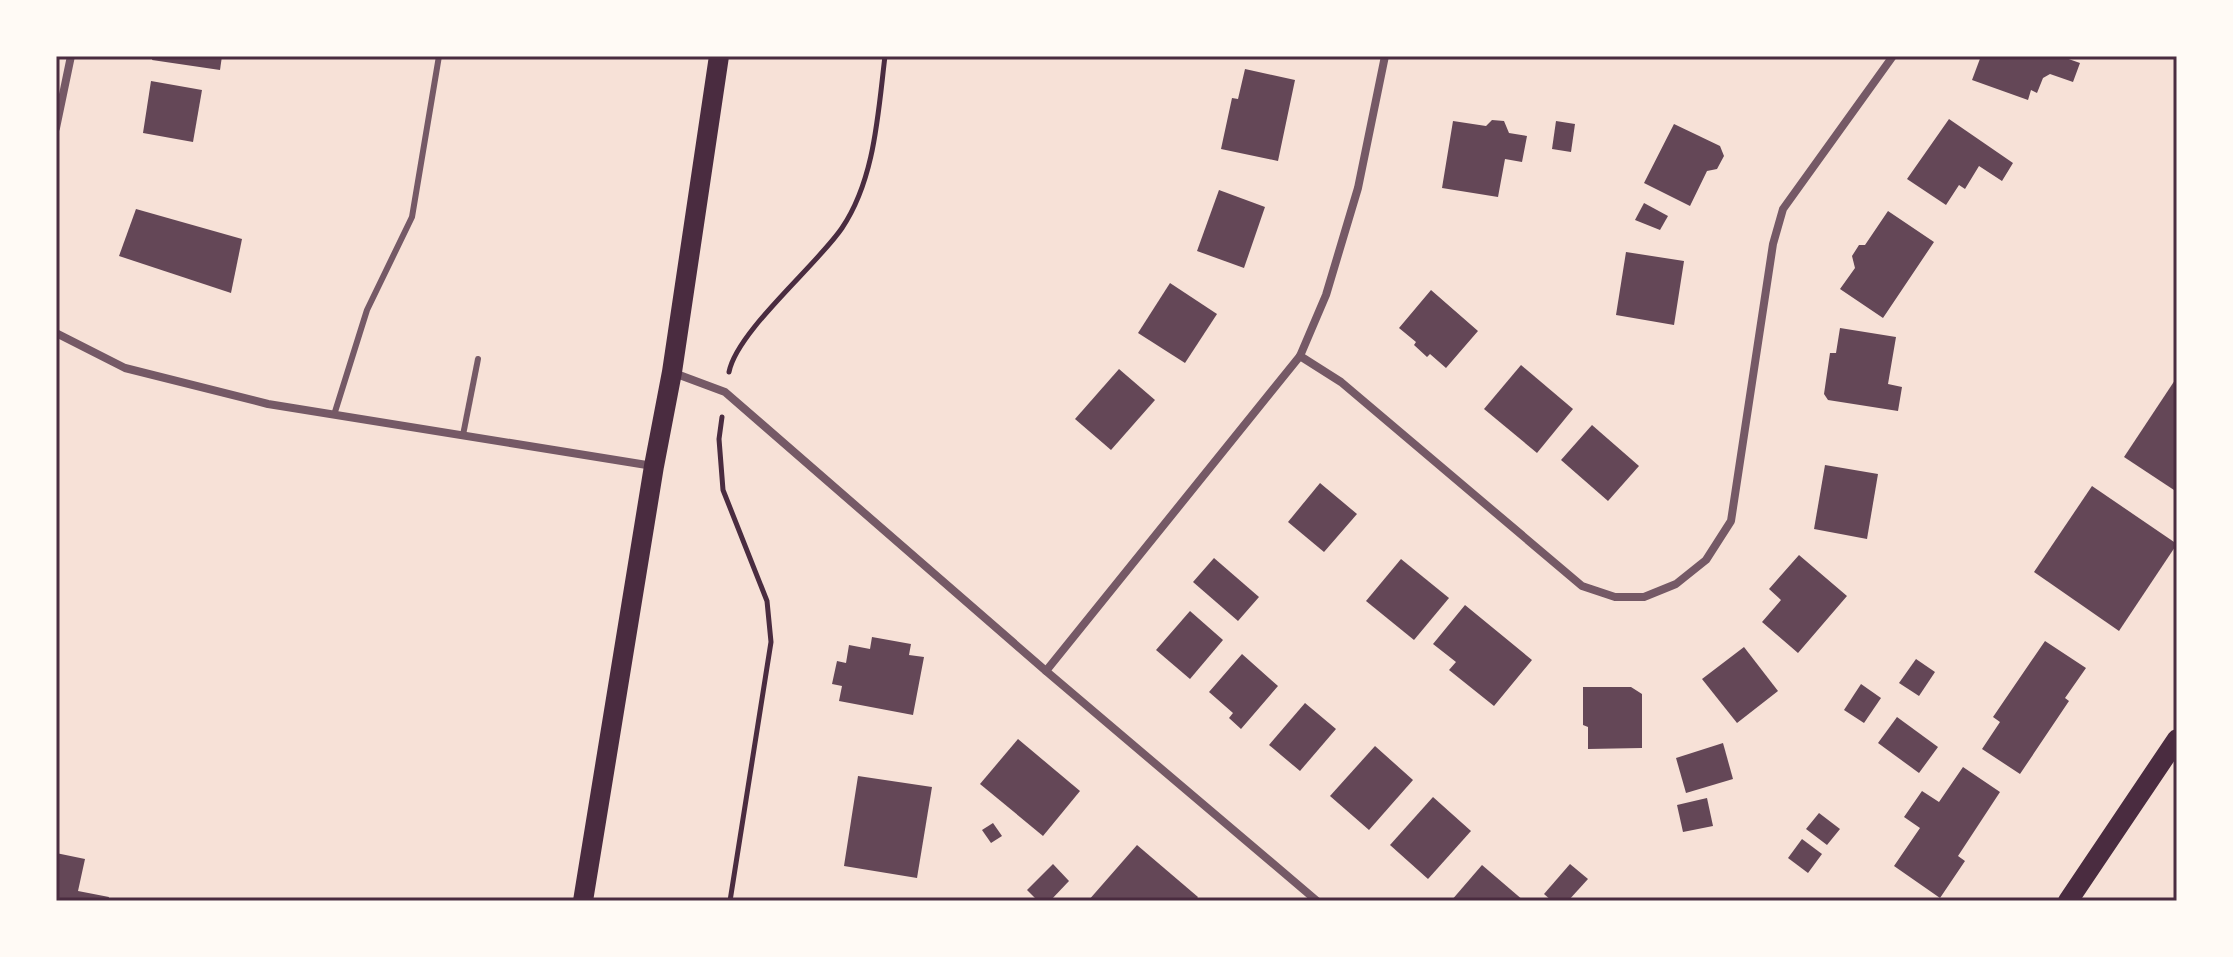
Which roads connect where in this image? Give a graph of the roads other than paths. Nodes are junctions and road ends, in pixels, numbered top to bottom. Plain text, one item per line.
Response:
1 (71, 56) edge
2 (439, 56) edge
3 (719, 56) edge
4 (1385, 56) edge
5 (1893, 56) edge
6 (56, 128) edge
7 (56, 333) edge
8 (1300, 356) junction
9 (478, 359) dead end
10 (672, 372) junction
11 (334, 415) junction
12 (463, 435) junction
13 (654, 466) junction
14 (1046, 671) junction
15 (2177, 739) edge
16 (583, 901) edge
17 (1317, 901) edge
18 (2068, 901) edge

1 - 6 street
2 - 11 lane
3 - 10 main road
4 - 8 street
5 - 8 street
7 - 11 street
8 - 14 street
9 - 12 lane
10 - 13 main road
10 - 14 street
11 - 12 street
12 - 13 street
13 - 16 main road
14 - 17 street
15 - 18 main road

